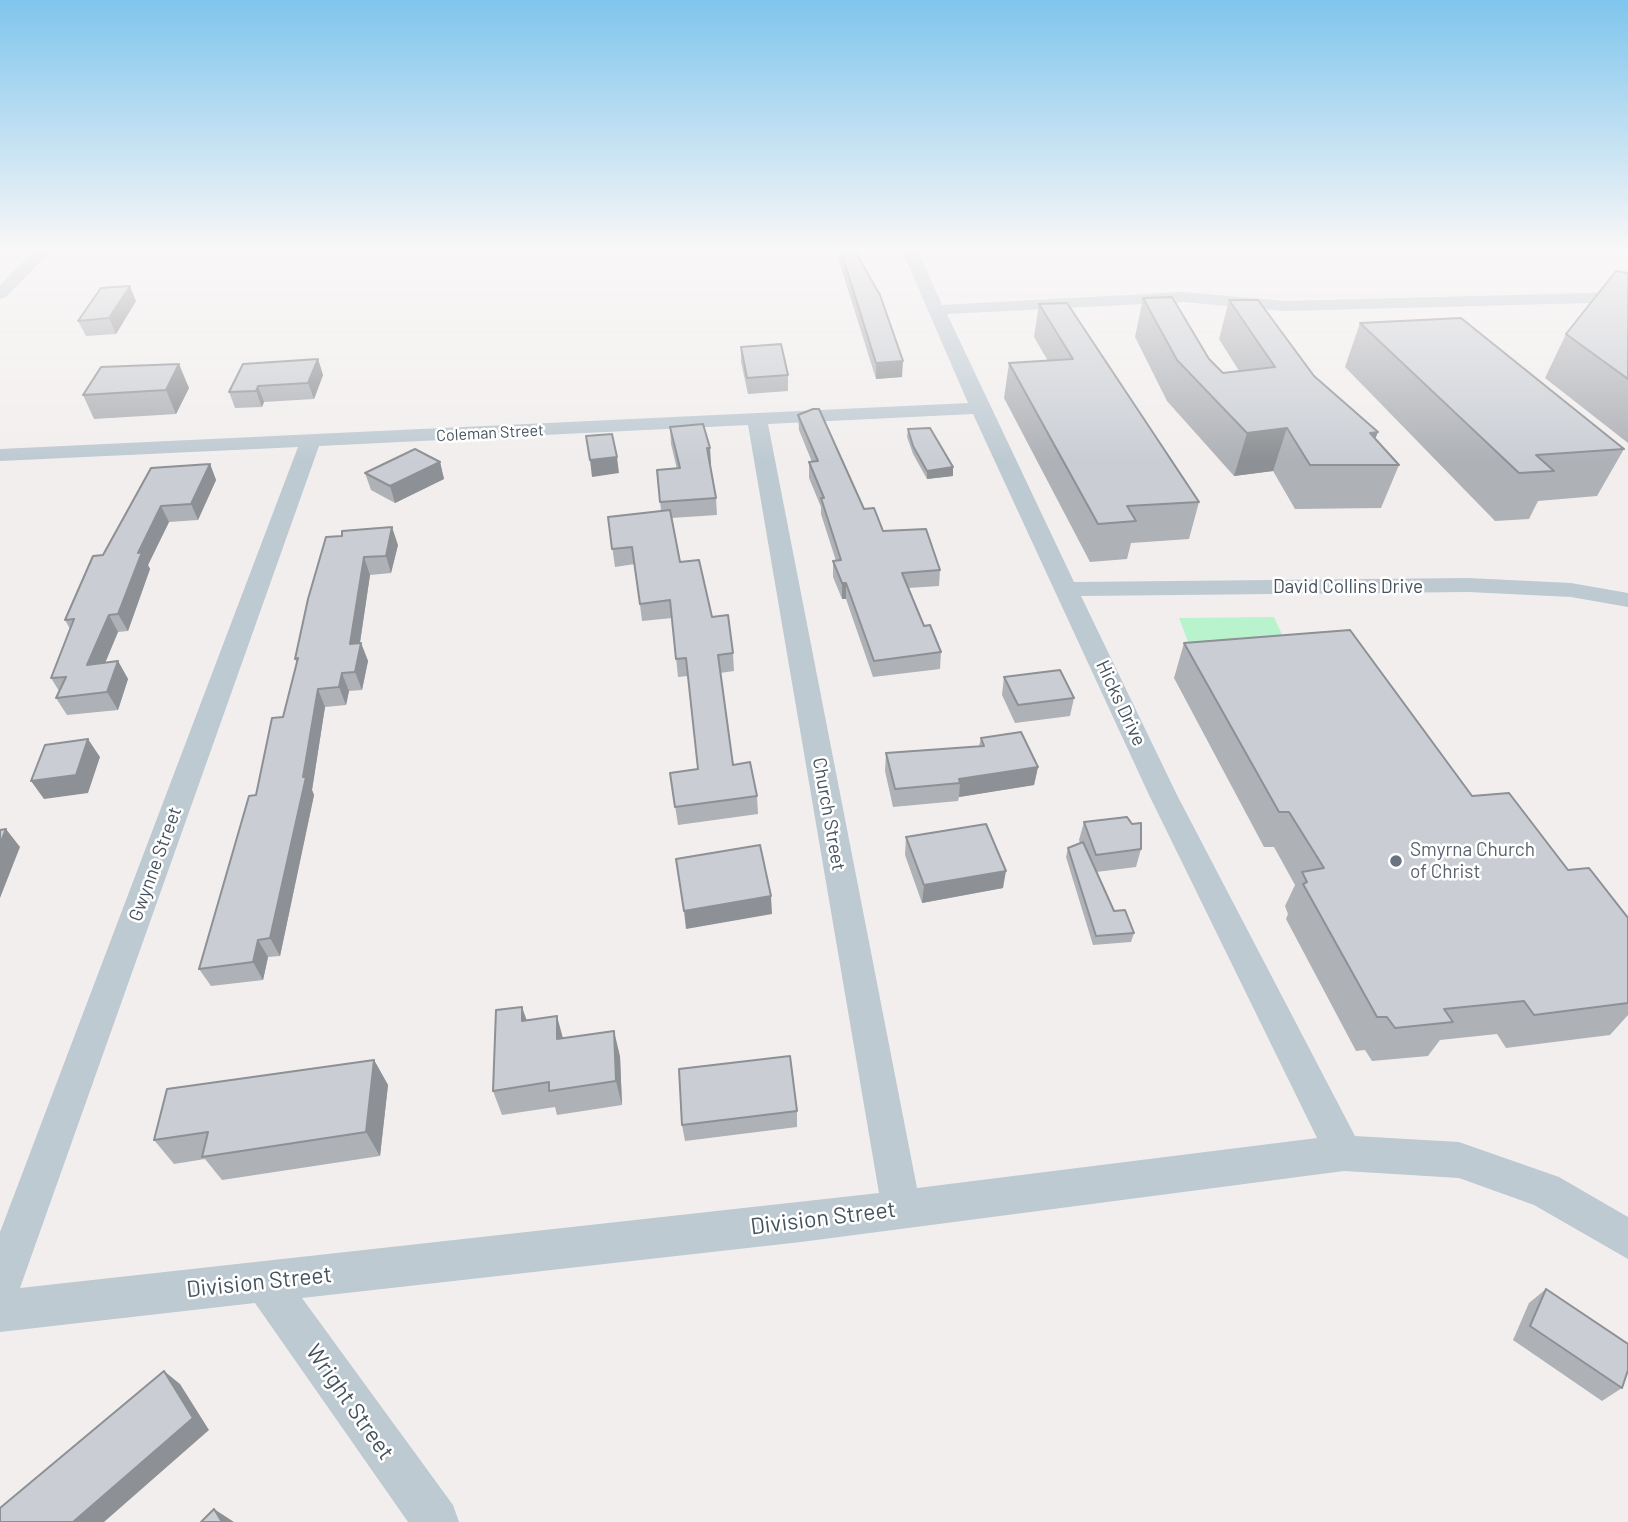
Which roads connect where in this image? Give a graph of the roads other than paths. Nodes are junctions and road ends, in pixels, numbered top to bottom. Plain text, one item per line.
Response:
1 (939, 319) edge
2 (980, 408) junction
3 (757, 420) junction
4 (310, 442) junction
5 (0, 455) edge
6 (1066, 589) junction
7 (1628, 600) edge
8 (1344, 1153) junction
9 (901, 1207) junction
10 (1628, 1239) edge
11 (265, 1282) junction
12 (0, 1286) edge
13 (0, 1311) edge
14 (436, 1522) edge

1 - 2 street, Hicks Drive
2 - 3 street, Coleman Street
2 - 6 street, Hicks Drive
3 - 4 street, Coleman Street
3 - 9 street, Church Street
4 - 5 street, Coleman Street
4 - 12 street, Gwynne Street
6 - 7 street, David Collins Drive
6 - 8 street, Hicks Drive
8 - 9 street, Division Street
8 - 10 street, Division Street
9 - 11 street, Division Street
11 - 13 street, Division Street
11 - 14 street, Wright Street

